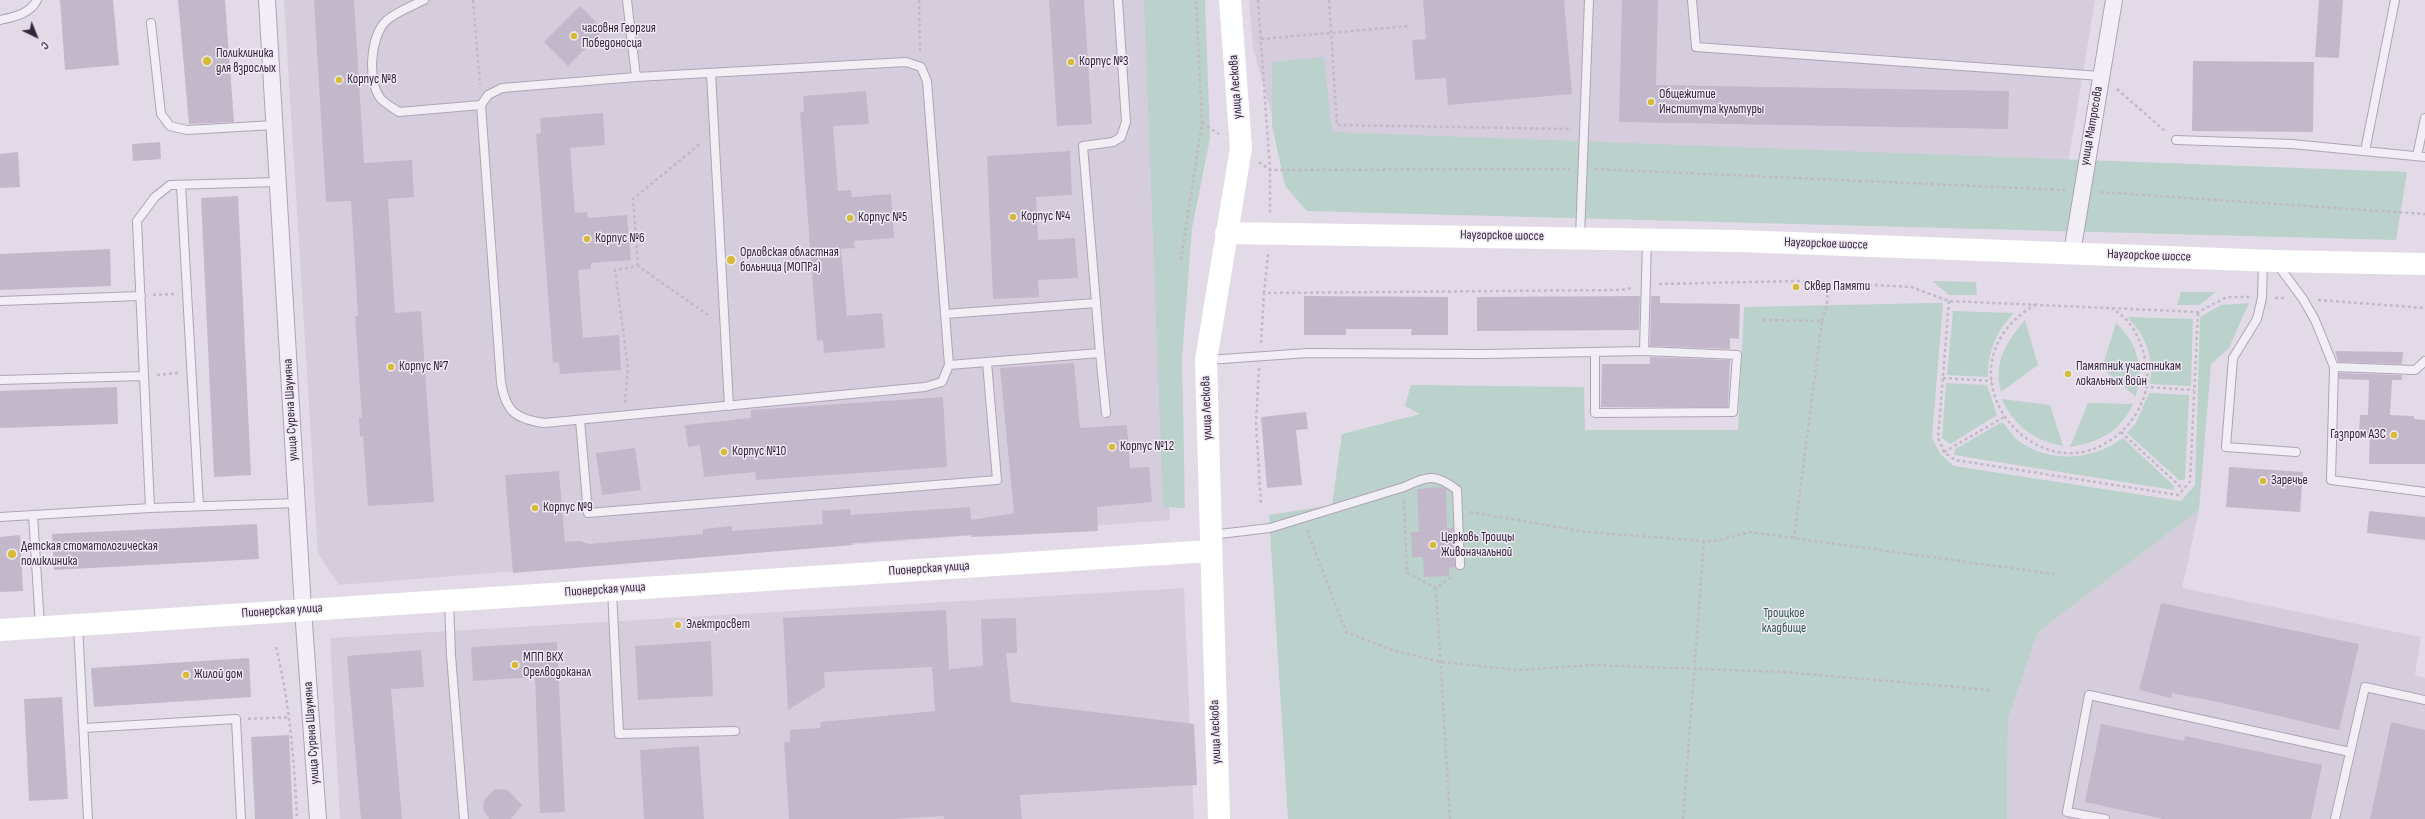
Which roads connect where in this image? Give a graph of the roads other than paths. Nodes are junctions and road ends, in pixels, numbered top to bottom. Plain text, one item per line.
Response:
1 (37, 0) edge
2 (267, 0) edge
3 (424, 0) edge
4 (627, 0) edge
5 (1118, 0) edge
6 (1230, 0) edge
7 (1589, 0) edge
8 (1692, 0) edge
9 (2114, 0) edge
10 (2395, 0) edge
11 (0, 20) edge
12 (151, 23) dead end
13 (711, 73) junction
14 (2101, 76) junction
15 (636, 77) junction
16 (481, 105) junction
17 (2425, 118) edge
18 (274, 125) junction
19 (2176, 140) road end
20 (2365, 151) junction
21 (2421, 156) edge
22 (278, 182) junction
23 (182, 185) junction
24 (1226, 233) junction
25 (1580, 237) junction
26 (1648, 239) junction
27 (2072, 253) junction
28 (2269, 261) junction
29 (2425, 264) edge
30 (140, 296) junction
31 (0, 301) edge
32 (1096, 303) junction
33 (945, 314) junction
34 (1644, 351) junction
35 (1594, 352) junction
36 (1100, 353) junction
37 (1206, 360) junction
38 (2425, 361) edge
39 (987, 362) junction
40 (949, 364) junction
41 (2334, 366) junction
42 (144, 376) junction
43 (0, 380) edge
44 (729, 406) junction
45 (1106, 413) dead end
46 (580, 420) junction
47 (2296, 452) dead end
48 (2425, 492) edge
49 (297, 503) junction
50 (199, 506) junction
51 (150, 508) junction
52 (33, 515) junction
53 (0, 517) edge
54 (1210, 543) junction
55 (1460, 565) road end
56 (612, 590) junction
57 (449, 600) junction
58 (303, 610) junction
59 (78, 624) junction
60 (40, 627) junction
61 (0, 630) edge
62 (2425, 700) edge
63 (84, 728) junction
64 (735, 731) dead end
65 (2350, 752) junction
66 (88, 819) edge
67 (241, 819) edge
68 (318, 819) edge
69 (464, 819) edge
70 (1219, 819) edge
71 (2105, 819) edge
72 (2335, 819) edge

1 - 11 lane
2 - 18 street, улица Сурена Шаумяна
3 - 16 lane
4 - 15 lane
5 - 32 lane
6 - 24 main road, улица Лескова
7 - 25 lane
8 - 14 lane
9 - 14 street, улица Матросова
10 - 20 lane
12 - 18 lane
13 - 15 lane
13 - 33 lane
13 - 44 lane
14 - 27 street, улица Матросова
15 - 16 lane
16 - 46 lane
17 - 21 lane
18 - 22 street, улица Сурена Шаумяна
19 - 20 lane
20 - 21 lane
22 - 23 lane
22 - 49 street, улица Сурена Шаумяна
23 - 30 lane
23 - 50 lane
24 - 25 main road, Наугорское шоссе
24 - 37 main road, улица Лескова
25 - 26 main road, Наугорское шоссе
26 - 27 main road, Наугорское шоссе
26 - 34 lane
27 - 28 main road, Наугорское шоссе
28 - 29 main road, Наугорское шоссе
28 - 41 lane
28 - 47 lane
30 - 31 lane
30 - 42 lane
32 - 33 lane
32 - 36 lane
33 - 40 lane
34 - 35 lane
34 - 35 lane
35 - 37 lane
36 - 39 lane
36 - 45 lane
37 - 54 main road, улица Лескова
38 - 41 lane
39 - 40 lane
39 - 46 lane
40 - 44 lane
41 - 48 lane
42 - 43 lane
42 - 51 lane
44 - 46 lane
49 - 50 lane
49 - 58 street, улица Сурена Шаумяна
50 - 51 lane
51 - 52 lane
52 - 53 lane
52 - 60 lane
54 - 55 lane
54 - 56 main road, Пионерская улица
54 - 70 main road, улица Лескова
56 - 57 main road, Пионерская улица
56 - 64 lane
57 - 58 main road, Пионерская улица
57 - 69 lane
58 - 59 main road, Пионерская улица
58 - 68 street, улица Сурена Шаумяна
59 - 60 main road, Пионерская улица
59 - 63 lane
60 - 61 main road, Пионерская улица
62 - 65 lane
63 - 66 lane
63 - 67 lane
65 - 71 lane
65 - 72 lane

